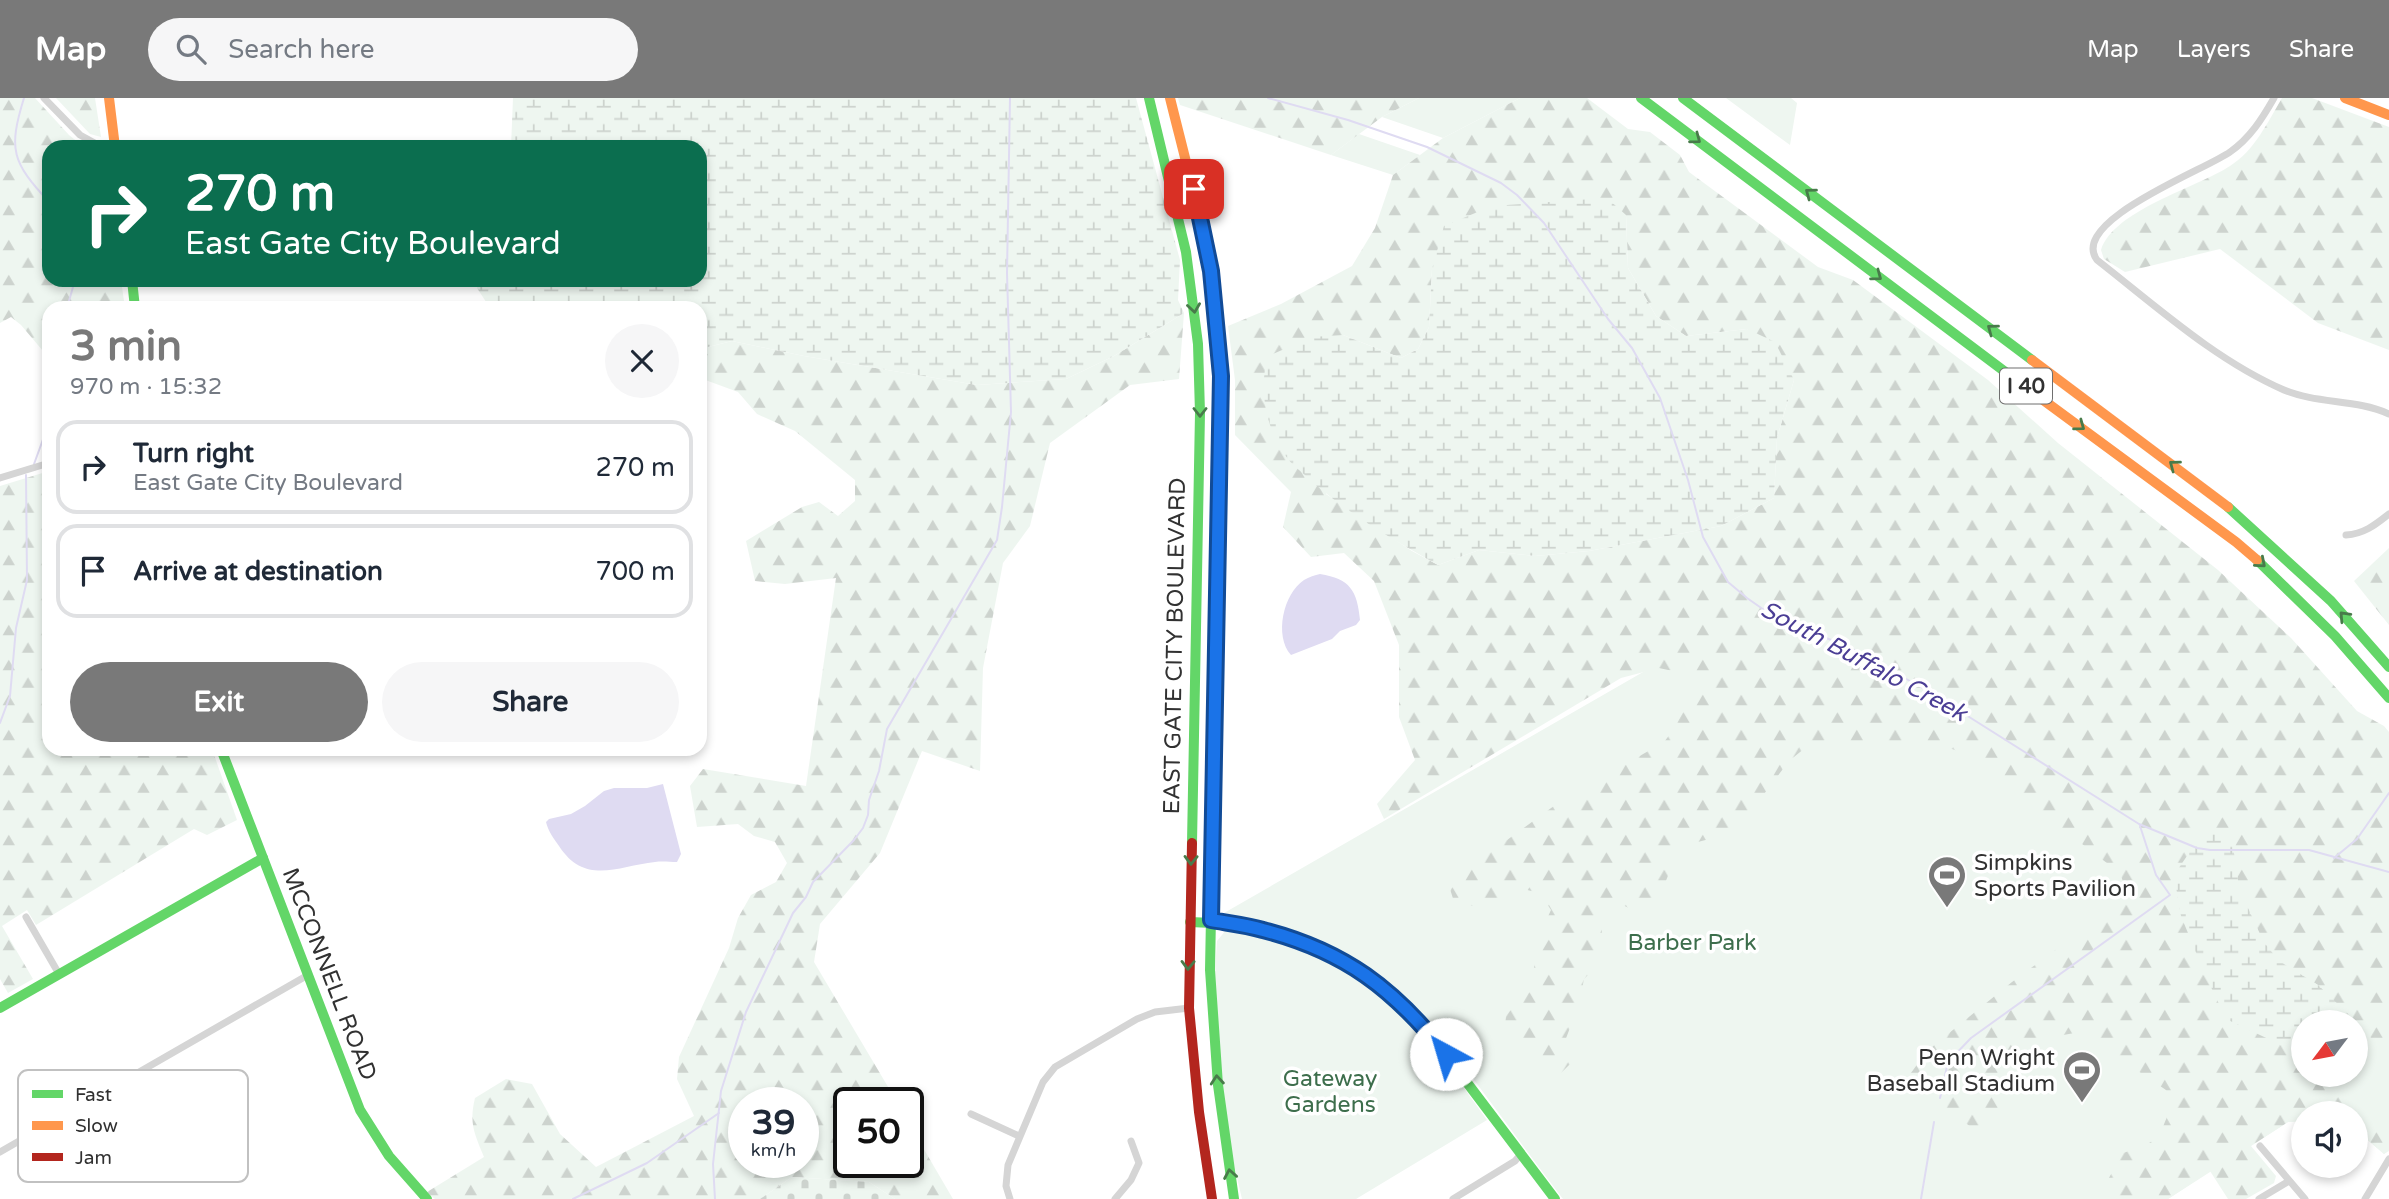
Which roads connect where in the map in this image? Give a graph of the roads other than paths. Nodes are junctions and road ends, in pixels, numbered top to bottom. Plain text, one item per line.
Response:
1 (44, 98) edge
2 (109, 98) edge
3 (1149, 98) edge
4 (1641, 98) edge
5 (1683, 98) edge
6 (2274, 98) edge
7 (2345, 98) edge
8 (1170, 100) edge
9 (2389, 113) edge
10 (89, 140) edge
11 (114, 140) edge
12 (1211, 271) junction
13 (1189, 274) junction
14 (2389, 414) edge
15 (42, 465) edge
16 (0, 478) edge
17 (2389, 514) edge
18 (2346, 535) dead end
19 (2389, 667) edge
20 (2389, 698) edge
21 (224, 756) edge
22 (263, 858) junction
23 (26, 917) dead end
24 (1211, 920) junction
25 (1190, 922) junction
26 (59, 974) junction
27 (308, 975) junction
28 (0, 1008) edge
29 (1189, 1008) junction
30 (1189, 1020) junction
31 (143, 1070) edge
32 (971, 1114) dead end
33 (1019, 1136) junction
34 (1131, 1141) dead end
35 (18, 1142) edge
36 (2260, 1146) dead end
37 (1225, 1148) junction
38 (0, 1152) edge
39 (1521, 1154) junction
40 (2389, 1159) edge
41 (2289, 1181) junction
42 (427, 1199) edge
43 (1010, 1199) edge
44 (1115, 1199) edge
45 (1212, 1199) edge
46 (1234, 1199) edge
47 (1453, 1199) edge
48 (1555, 1199) edge
49 (2259, 1199) edge
50 (2305, 1199) edge
51 (2364, 1199) edge

1 - 10 street
2 - 11 main road
3 - 13 main road, EAST GATE CITY BOULEVARD
4 -> 20 main road, I 40
19 -> 5 main road, I 40
6 - 14 street
7 - 9 main road
8 - 12 main road, EAST GATE CITY BOULEVARD
12 - 13 main road
12 - 24 main road, EAST GATE CITY BOULEVARD
13 -> 25 main road, EAST GATE CITY BOULEVARD
15 - 16 street
17 - 18 street
21 - 22 main road, MCCONNELL ROAD
22 - 26 main road
22 - 27 main road, MCCONNELL ROAD
23 - 26 street
24 - 25 main road
37 -> 24 main road, EAST GATE CITY BOULEVARD
24 - 39 main road
25 -> 29 main road, EAST GATE CITY BOULEVARD
26 - 28 main road
27 - 31 street
27 - 42 main road, MCCONNELL ROAD
29 - 30 main road, EAST GATE CITY BOULEVARD
29 - 33 street
30 - 37 main road
30 - 45 main road, EAST GATE CITY BOULEVARD
32 - 33 street
33 - 43 street
34 - 44 street
35 - 38 street
36 - 41 street
46 -> 37 main road, EAST GATE CITY BOULEVARD
39 - 47 street
39 - 48 main road
40 - 51 street
41 - 49 street
41 - 50 street

